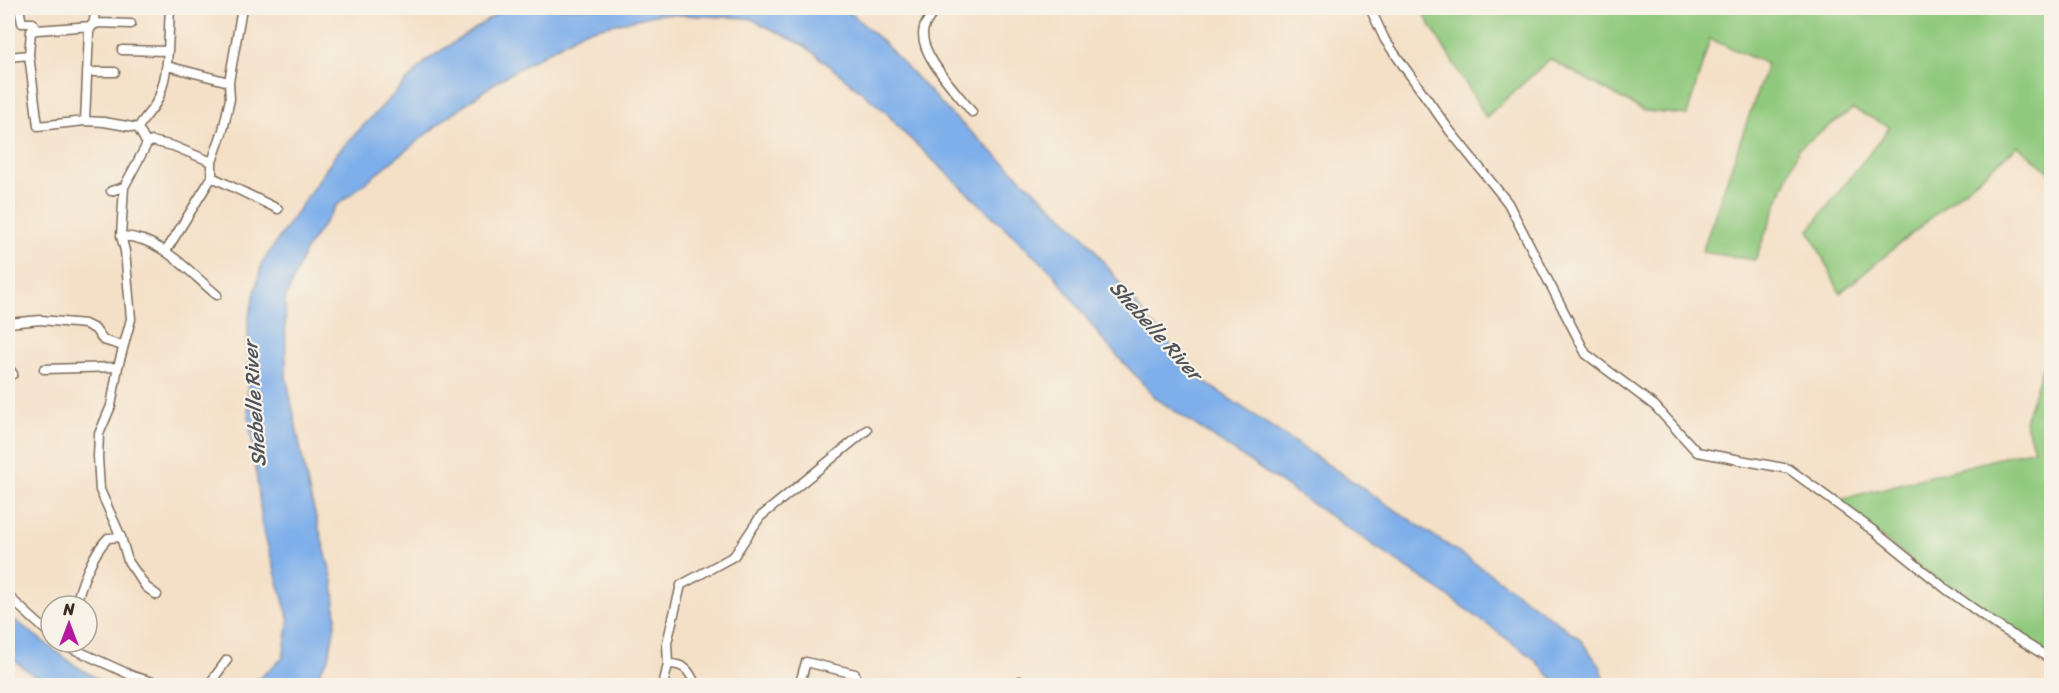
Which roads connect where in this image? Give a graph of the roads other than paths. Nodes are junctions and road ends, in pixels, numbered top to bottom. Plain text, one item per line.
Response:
1 (19, 8) edge
2 (94, 8) edge
3 (170, 8) edge
4 (242, 8) edge
5 (936, 8) edge
6 (1370, 8) edge
7 (131, 24) dead end
8 (92, 26) junction
9 (38, 30) junction
10 (122, 50) dead end
11 (168, 51) junction
12 (29, 55) junction
13 (8, 57) edge
14 (167, 66) junction
15 (87, 72) junction
16 (115, 72) dead end
17 (229, 82) junction
18 (972, 112) dead end
19 (85, 121) junction
20 (138, 128) junction
21 (147, 144) junction
22 (212, 162) junction
23 (212, 177) junction
24 (124, 187) junction
25 (111, 191) dead end
26 (278, 209) dead end
27 (121, 236) junction
28 (166, 251) junction
29 (217, 295) dead end
30 (8, 323) edge
31 (123, 346) junction
32 (118, 367) junction
33 (44, 369) dead end
34 (867, 430) dead end
35 (122, 537) junction
36 (80, 594) edge
37 (157, 595) dead end
38 (8, 596) edge
39 (39, 624) edge
40 (85, 654) edge
41 (226, 660) dead end
42 (2052, 660) edge
43 (668, 664) junction
44 (166, 686) edge
45 (208, 686) edge
46 (663, 686) edge
47 (696, 686) edge
48 (799, 686) edge
49 (854, 686) edge

1 - 9 street
2 - 8 street
3 - 11 street
4 - 17 street
5 - 18 street
6 - 42 street
7 - 8 street
8 - 9 street
8 - 15 street
9 - 12 street
10 - 11 street
11 - 14 street
12 - 13 street
12 - 19 street
14 - 17 street
14 - 20 street
15 - 16 street
15 - 19 street
17 - 22 street
19 - 20 street
20 - 21 street
21 - 22 street
21 - 24 street
22 - 23 street
23 - 26 street
23 - 28 street
24 - 25 street
24 - 27 street
27 - 28 street
27 - 31 street
28 - 29 street
30 - 31 street
31 - 32 street
32 - 33 street
32 - 35 street
34 - 43 street
35 - 36 street
35 - 37 street
38 - 39 street
40 - 44 street
41 - 45 street
43 - 46 street
43 - 47 street
48 - 49 street

